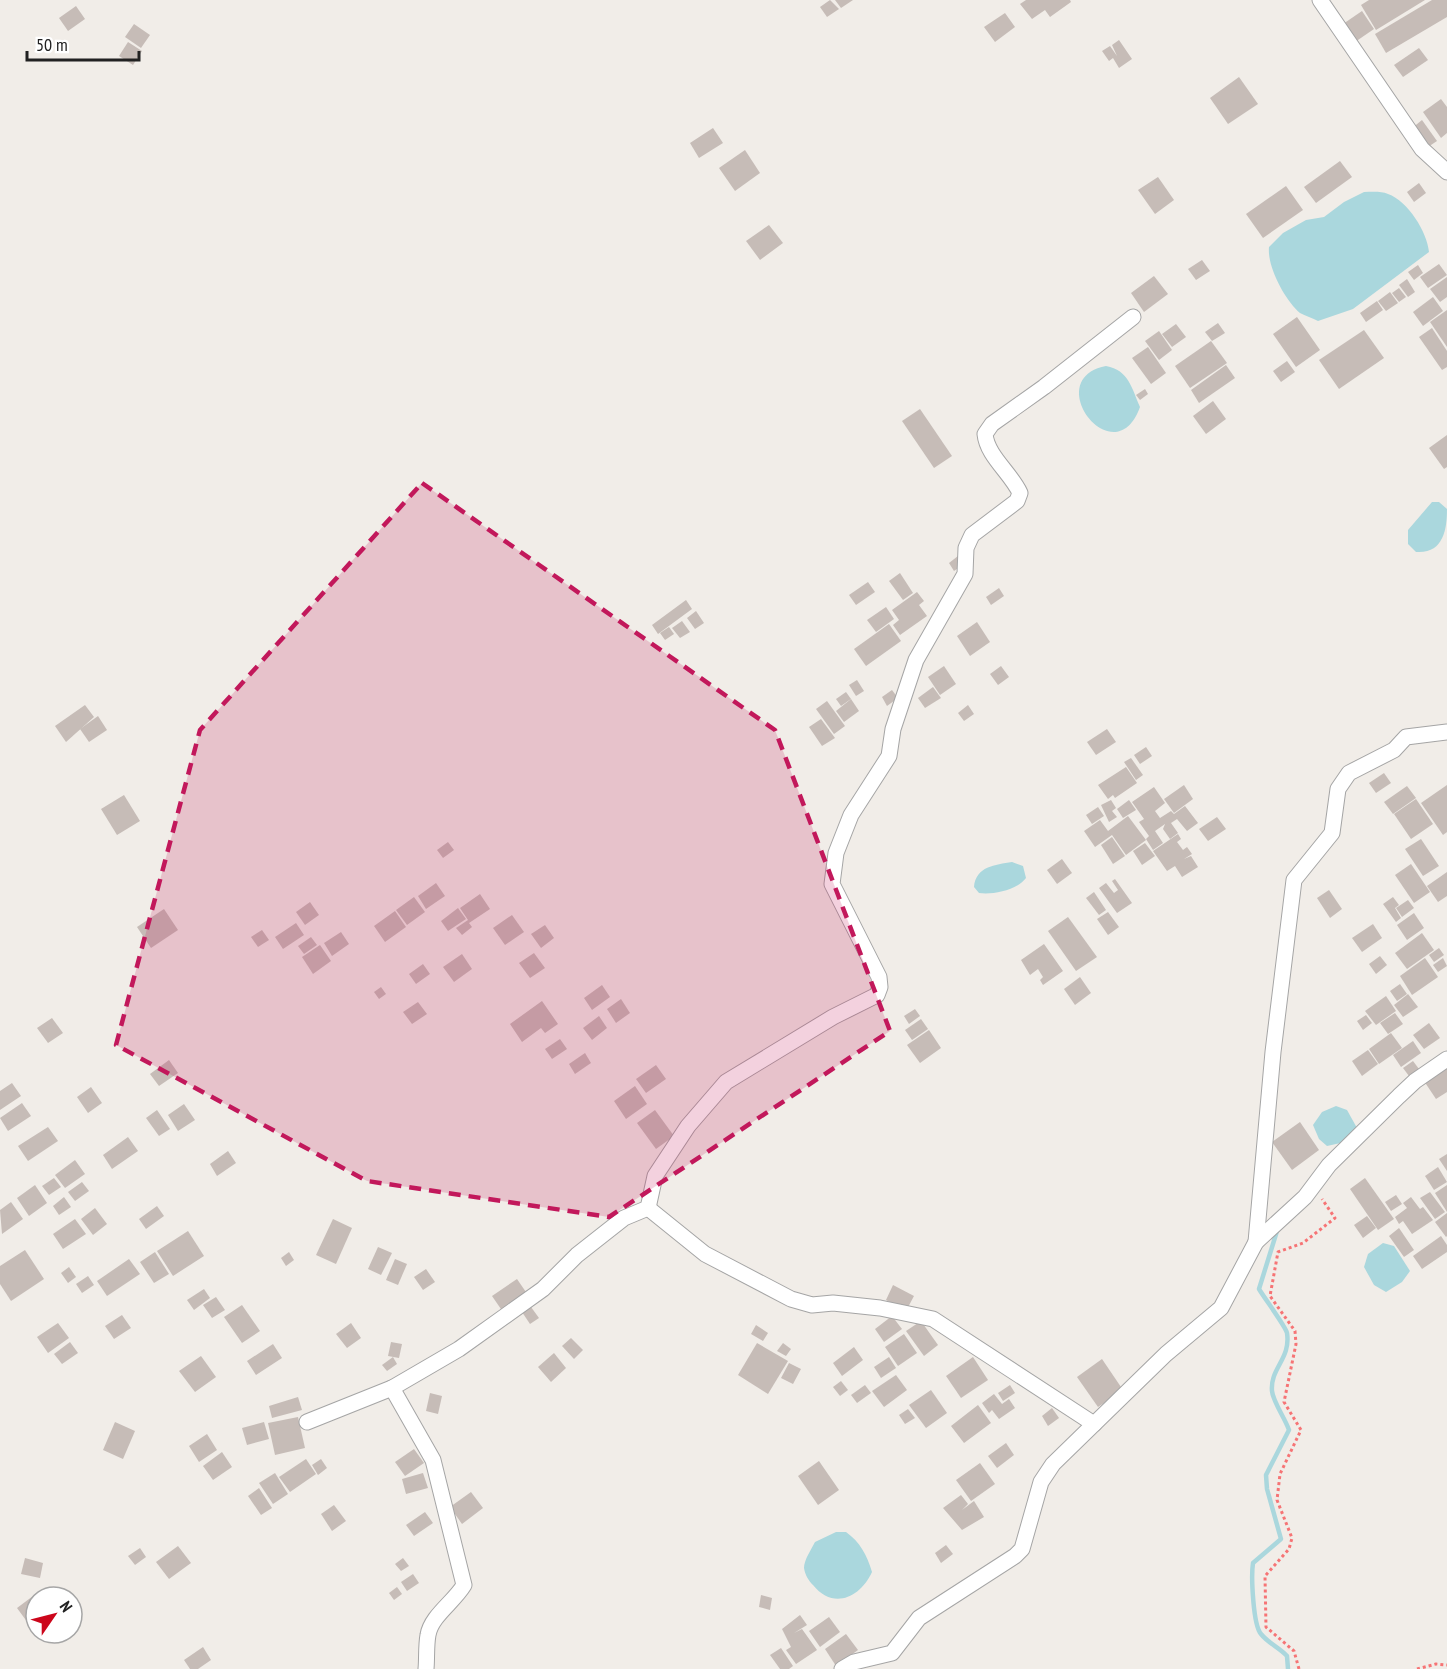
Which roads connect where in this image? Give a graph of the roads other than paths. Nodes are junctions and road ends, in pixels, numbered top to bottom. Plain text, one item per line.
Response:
1 (1321, 0) edge
2 (1447, 172) edge
3 (1133, 317) dead end
4 (1447, 732) edge
5 (1447, 1059) edge
6 (648, 1208) junction
7 (1256, 1242) junction
8 (392, 1388) junction
9 (307, 1422) dead end
10 (1094, 1424) junction
11 (426, 1669) edge
12 (842, 1669) edge

1 - 2 street
3 - 6 street
4 - 7 street
5 - 7 street
6 - 8 street
6 - 10 street
7 - 10 street
8 - 9 street
8 - 11 street
10 - 12 street

